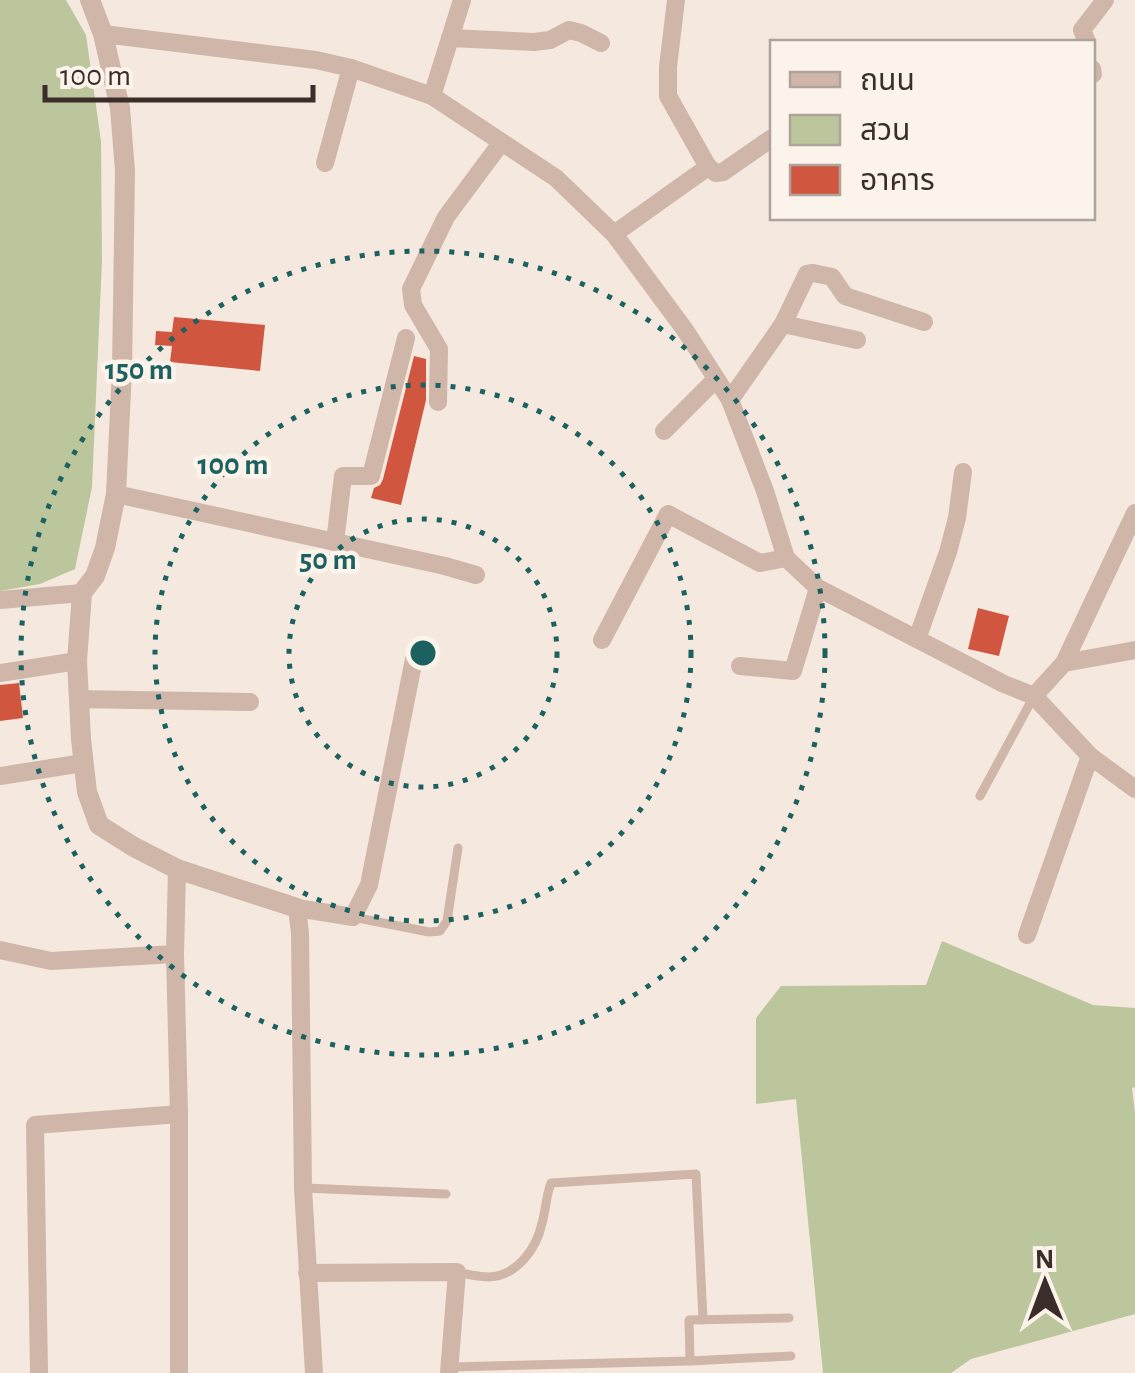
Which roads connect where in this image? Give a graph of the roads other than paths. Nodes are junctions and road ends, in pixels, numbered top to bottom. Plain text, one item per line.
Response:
1 (90, 0) edge
2 (462, 0) edge
3 (676, 0) edge
4 (1105, 0) edge
5 (103, 34) junction
6 (450, 38) junction
7 (1086, 40) edge
8 (601, 43) dead end
9 (351, 68) junction
10 (432, 96) junction
11 (770, 139) edge
12 (501, 142) junction
13 (325, 162) dead end
14 (708, 168) junction
15 (614, 234) junction
16 (924, 322) dead end
17 (783, 324) junction
18 (406, 338) dead end
19 (858, 340) dead end
20 (716, 379) junction
21 (730, 400) junction
22 (438, 402) dead end
23 (664, 430) dead end
24 (963, 472) dead end
25 (116, 494) junction
26 (1135, 513) edge
27 (335, 542) junction
28 (786, 558) junction
29 (476, 575) dead end
30 (818, 588) junction
31 (82, 593) junction
32 (0, 600) edge
33 (918, 639) junction
34 (602, 640) dead end
35 (1135, 650) edge
36 (414, 659) dead end
37 (77, 661) junction
38 (1064, 663) junction
39 (740, 666) dead end
40 (0, 673) edge
41 (1034, 696) junction
42 (78, 699) junction
43 (250, 702) dead end
44 (1090, 756) junction
45 (83, 763) junction
46 (0, 776) edge
47 (1135, 789) edge
48 (980, 796) dead end
49 (458, 848) dead end
50 (177, 868) junction
51 (297, 908) junction
52 (353, 917) junction
53 (1027, 935) dead end
54 (0, 950) edge
55 (175, 954) junction
56 (178, 1114) junction
57 (303, 1188) junction
58 (446, 1194) dead end
59 (457, 1272) junction
60 (307, 1273) junction
61 (789, 1318) dead end
62 (702, 1320) junction
63 (791, 1356) dead end
64 (690, 1361) junction
65 (450, 1370) edge
66 (40, 1373) edge
67 (178, 1373) edge
68 (314, 1373) edge

1 - 5 street
2 - 6 street
3 - 14 street
4 - 7 street
5 - 9 street
5 - 25 street
6 - 8 street
6 - 10 street
9 - 10 street
9 - 13 street
10 - 12 street
11 - 14 street
12 - 15 street
12 - 22 street
14 - 15 street
15 - 20 street
16 - 17 street
17 - 19 street
17 - 21 street
18 - 27 street
20 - 21 street
20 - 23 street
21 - 28 street
24 - 33 street
25 - 27 street
25 - 31 street
26 - 38 street
27 - 29 street
28 - 30 street
28 - 34 street
30 - 33 street
30 - 39 street
31 - 32 street
31 - 37 street
33 - 41 street
35 - 38 street
36 - 52 street
37 - 40 street
37 - 42 street
38 - 41 street
41 - 44 street
41 - 48 lane
42 - 43 street
42 - 45 street
44 - 47 street
44 - 53 street
45 - 46 street
45 - 50 street
49 - 52 lane
50 - 51 street
50 - 55 street
51 - 52 street
51 - 57 street
54 - 55 street
55 - 56 street
56 - 66 street
56 - 67 street
57 - 58 lane
57 - 60 street
59 - 60 street
59 - 62 lane
59 - 65 street
60 - 68 street
61 - 62 lane
62 - 64 lane
63 - 64 lane
64 - 65 lane

